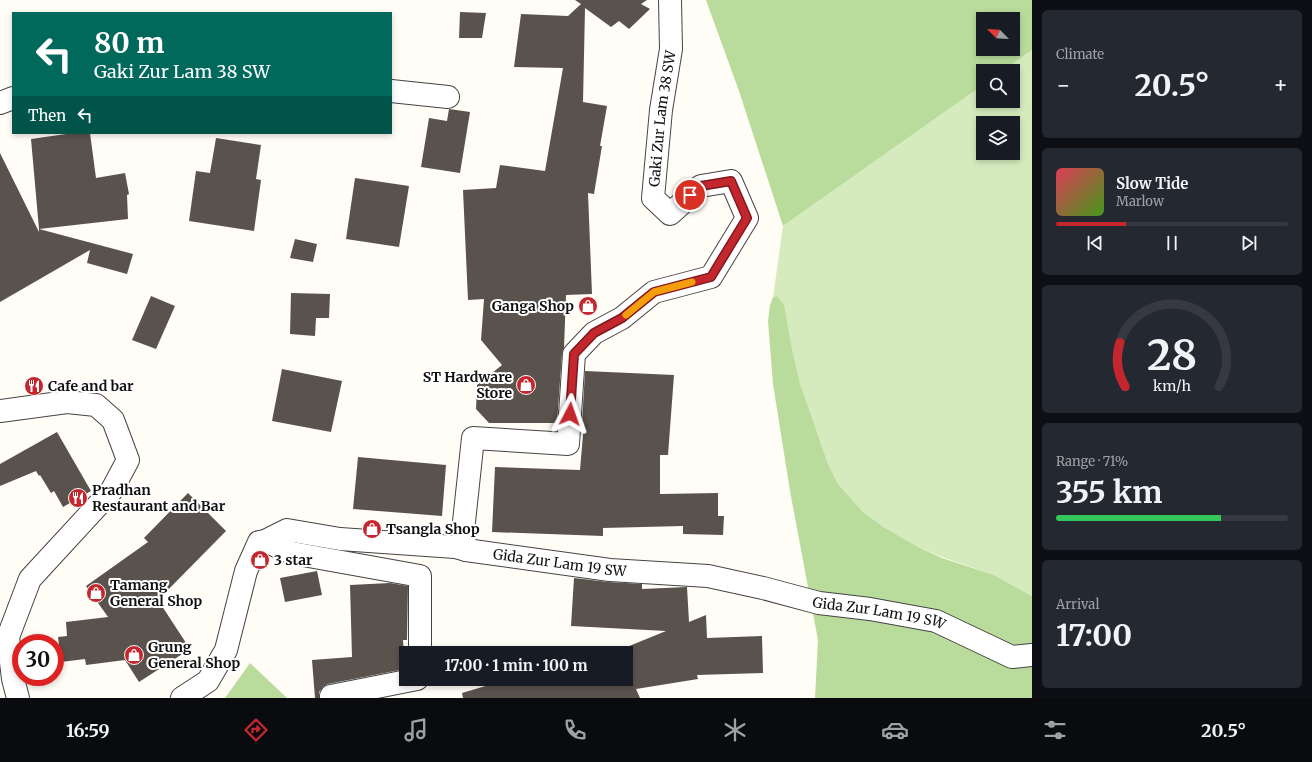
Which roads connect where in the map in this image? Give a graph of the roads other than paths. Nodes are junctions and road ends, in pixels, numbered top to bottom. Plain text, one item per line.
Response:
1 (670, 0) edge
2 (392, 90) edge
3 (448, 97) dead end
4 (12, 98) edge
5 (0, 103) edge
6 (0, 412) edge
7 (265, 541) junction
8 (466, 550) junction
9 (420, 646) edge
10 (1032, 655) edge
11 (399, 683) edge
12 (331, 696) dead end
13 (18, 698) edge
14 (182, 698) edge

1 - 8 street, Gaki Zur Lam 38 SW
2 - 3 street
4 - 5 street
6 - 13 street
7 - 8 street, Gida Zur Lam 19 SW
7 - 9 street
7 - 14 street, Gida Zur Lam 19 SW
8 - 10 street, Gida Zur Lam 19 SW
11 - 12 street

